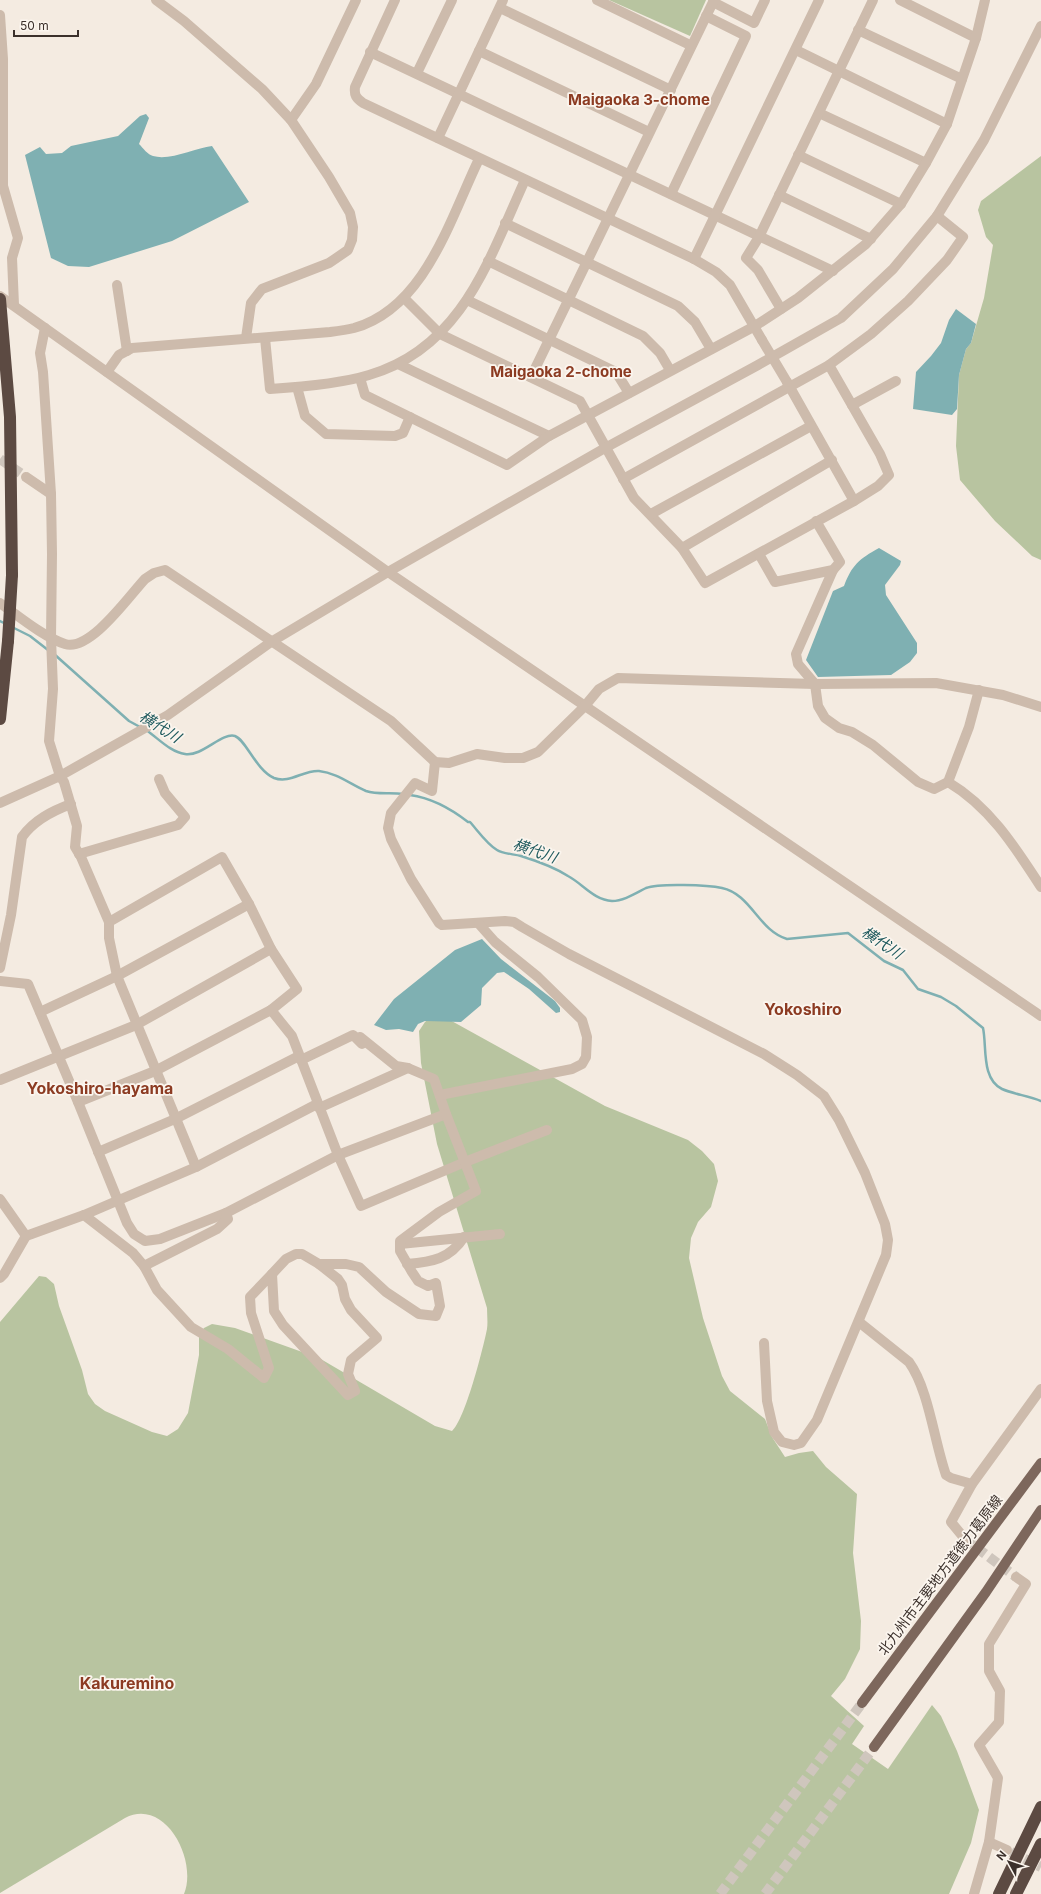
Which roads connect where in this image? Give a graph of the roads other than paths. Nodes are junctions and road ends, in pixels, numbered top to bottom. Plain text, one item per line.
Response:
1 (156, 0) edge
2 (356, 0) edge
3 (395, 0) edge
4 (452, 0) edge
5 (597, 0) edge
6 (765, 0) edge
7 (819, 0) edge
8 (873, 0) edge
9 (900, 0) edge
10 (985, 0) edge
11 (713, 1) edge
12 (502, 4) edge
13 (0, 15) edge
14 (706, 16) junction
15 (1041, 26) edge
16 (858, 30) junction
17 (976, 38) junction
18 (690, 45) junction
19 (796, 50) junction
20 (479, 51) junction
21 (370, 52) junction
22 (838, 72) junction
23 (417, 73) junction
24 (962, 79) junction
25 (671, 90) junction
26 (458, 94) junction
27 (819, 112) junction
28 (291, 120) junction
29 (947, 124) junction
30 (649, 132) junction
31 (438, 138) junction
32 (798, 155) junction
33 (479, 159) junction
34 (926, 163) junction
35 (630, 174) junction
36 (525, 180) junction
37 (671, 194) junction
38 (779, 195) junction
39 (901, 204) junction
40 (714, 215) junction
41 (937, 216) junction
42 (608, 220) junction
43 (505, 223) junction
44 (759, 237) junction
45 (871, 239) junction
46 (694, 259) junction
47 (488, 261) junction
48 (587, 262) junction
49 (833, 271) junction
50 (117, 285) dead end
51 (0, 297) edge
52 (404, 298) junction
53 (467, 300) junction
54 (568, 300) junction
55 (14, 305) junction
56 (781, 309) junction
57 (755, 326) junction
58 (45, 328) junction
59 (440, 334) junction
60 (246, 338) junction
61 (265, 338) junction
62 (549, 339) junction
63 (711, 349) junction
64 (127, 351) junction
65 (398, 364) junction
66 (829, 365) junction
67 (670, 370) junction
68 (107, 372) junction
69 (531, 377) junction
70 (360, 378) junction
71 (896, 381) dead end
72 (788, 385) junction
73 (297, 387) junction
74 (628, 393) junction
75 (852, 405) junction
76 (588, 416) junction
77 (410, 417) junction
78 (811, 426) junction
79 (549, 436) junction
80 (605, 448) junction
81 (832, 460) junction
82 (26, 477) tunnel mouth
83 (622, 479) junction
84 (51, 494) junction
85 (854, 501) junction
86 (651, 514) junction
87 (816, 521) junction
88 (682, 548) junction
89 (758, 554) junction
90 (833, 570) junction
91 (388, 572) junction
92 (0, 603) edge
93 (51, 638) junction
94 (272, 642) junction
95 (815, 684) junction
96 (979, 690) junction
97 (584, 707) junction
98 (1041, 707) edge
99 (0, 719) edge
100 (435, 762) junction
101 (60, 776) junction
102 (159, 779) dead end
103 (948, 782) junction
104 (0, 803) edge
105 (71, 804) junction
106 (79, 854) junction
107 (1041, 887) edge
108 (249, 904) junction
109 (109, 922) junction
110 (479, 924) junction
111 (271, 949) junction
112 (0, 968) edge
113 (117, 976) junction
114 (0, 981) edge
115 (271, 1010) junction
116 (40, 1012) junction
117 (1041, 1016) edge
118 (136, 1025) junction
119 (59, 1057) junction
120 (300, 1058) junction
121 (408, 1068) junction
122 (155, 1071) junction
123 (0, 1080) edge
124 (440, 1095) junction
125 (78, 1102) junction
126 (318, 1106) junction
127 (446, 1114) junction
128 (176, 1119) junction
129 (547, 1130) dead end
130 (98, 1152) junction
131 (338, 1156) junction
132 (465, 1162) junction
133 (196, 1167) junction
134 (0, 1199) edge
135 (117, 1200) junction
136 (226, 1213) junction
137 (84, 1215) junction
138 (500, 1234) dead end
139 (26, 1236) junction
140 (464, 1237) junction
141 (400, 1244) junction
142 (319, 1264) junction
143 (407, 1264) junction
144 (144, 1266) junction
145 (272, 1274) junction
146 (0, 1278) edge
147 (859, 1322) junction
148 (764, 1343) dead end
149 (1041, 1389) edge
150 (1041, 1463) edge
151 (972, 1484) junction
152 (1041, 1510) edge
153 (965, 1539) tunnel mouth
154 (1016, 1577) tunnel mouth
155 (862, 1703) tunnel mouth
156 (874, 1747) tunnel mouth
157 (1041, 1807) edge
158 (989, 1842) junction
159 (1041, 1844) edge
160 (1008, 1850) tunnel mouth
161 (974, 1894) edge
162 (999, 1894) edge
163 (1016, 1894) edge

1 - 28 street
2 - 28 street
3 - 21 street
4 - 23 street
5 - 18 street
6 - 11 street
7 - 19 street
8 - 16 street
9 - 17 street
10 - 17 street
11 - 14 street
12 - 20 street
12 - 25 street
13 - 55 street
14 - 18 street
14 - 37 street
15 - 41 street
16 - 22 street
16 - 24 street
17 - 24 street
18 - 25 street
19 - 22 street
19 - 40 street
20 - 26 street
20 - 30 street
21 - 23 street
21 - 31 street
22 - 27 street
22 - 29 street
23 - 26 street
24 - 29 street
25 - 30 street
26 - 31 street
26 - 35 street
27 - 32 street
27 - 34 street
28 - 60 street
29 - 34 street
30 - 35 street
31 - 33 street
32 - 38 street
32 - 39 street
33 - 36 street
33 - 52 street
34 - 39 street
35 - 37 street
35 - 42 street
36 - 42 street
36 - 43 street
37 - 40 street
38 - 44 street
38 - 45 street
39 - 45 street
40 - 44 street
40 - 46 street
41 - 66 street
41 - 80 street
42 - 46 street
42 - 48 street
43 - 47 street
43 - 48 street
44 - 49 street
44 - 56 street
45 - 49 street
46 - 57 street
47 - 53 street
47 - 54 street
48 - 54 street
48 - 63 street
49 - 56 street
50 - 64 street
51 - 55 street
51 - 99 highway, bridge
52 - 59 street
52 - 61 street
53 - 59 street
53 - 62 street
54 - 62 street
54 - 67 street
55 - 58 street
56 - 57 street
57 - 63 street
57 - 72 street, bridge
58 - 68 street
58 - 84 street
59 - 65 street
59 - 69 street
60 - 61 street
60 - 64 street
61 - 73 street
62 - 69 street
62 - 74 street
63 - 67 street
64 - 68 street
65 - 70 street
65 - 79 street
66 - 72 street
66 - 75 street
67 - 74 street
68 - 91 street
69 - 76 street
70 - 73 street
70 - 77 street
71 - 75 street
72 - 78 street
72 - 83 street
73 - 77 street
74 - 76 street
75 - 85 street
76 - 79 street
76 - 80 street
77 - 79 street
78 - 81 street
78 - 86 street
80 - 83 street
80 - 91 street
81 - 85 street
81 - 88 street
82 - 84 street
83 - 86 street
84 - 93 street
85 - 87 street
86 - 88 street
87 - 89 street
87 - 90 street
88 - 89 street
89 - 90 street
90 - 95 street
91 - 94 street
91 - 97 street
92 - 93 street
93 - 94 street
93 - 101 street
94 - 100 street
94 - 101 street
95 - 96 street
95 - 97 street
95 - 103 street
96 - 98 street
96 - 103 street
97 - 100 street
97 - 117 street
100 - 110 street
101 - 104 street
101 - 105 street
102 - 106 street
103 - 107 street
105 - 106 street
105 - 112 street
106 - 109 street
108 - 109 street
108 - 111 street
108 - 113 street
109 - 113 street
110 - 124 street
110 - 147 street
111 - 115 street
111 - 118 street
113 - 116 street
113 - 118 street
114 - 116 street
115 - 120 street
115 - 122 street
116 - 119 street
118 - 119 street
118 - 122 street
119 - 123 street
119 - 125 street
120 - 121 street
120 - 126 street
120 - 128 street
121 - 124 street
121 - 126 street
122 - 125 street
122 - 128 street
124 - 127 street
125 - 130 street
126 - 131 street
126 - 133 street
127 - 131 street
127 - 132 street
128 - 130 street
128 - 133 street
129 - 132 street
130 - 135 street
131 - 132 street
131 - 136 street
132 - 141 street
133 - 135 street
134 - 139 street
135 - 136 street
135 - 137 street
136 - 144 street
137 - 139 street
137 - 144 street
138 - 140 street
139 - 146 street
140 - 141 street
140 - 143 street
141 - 143 street
142 - 143 street
142 - 145 street
142 - 145 street
144 - 145 street
147 - 148 street
147 - 151 street
149 - 151 street
150 - 155 main road, 北九州市主要地方道徳力葛原線
151 - 153 street
152 - 156 main road
154 - 158 street
157 - 162 highway
158 - 160 street
158 - 161 street
159 - 163 highway

